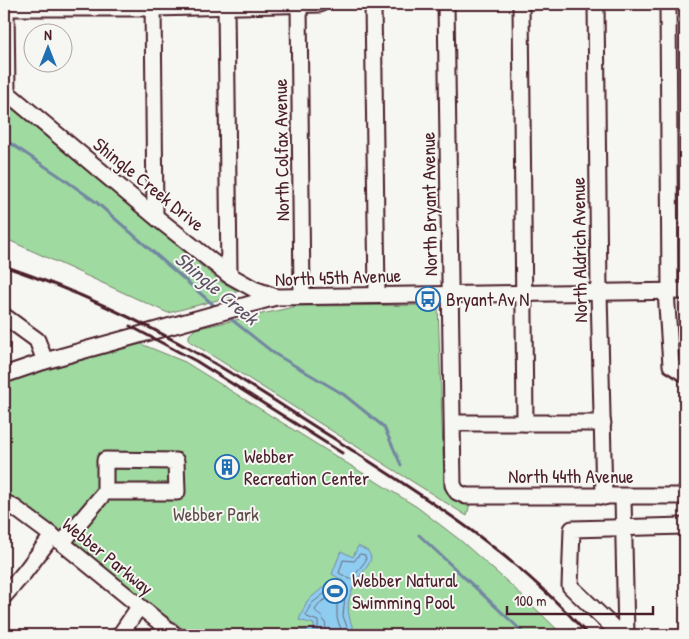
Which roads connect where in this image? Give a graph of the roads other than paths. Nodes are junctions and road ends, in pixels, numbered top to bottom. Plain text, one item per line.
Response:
1 (299, 4) edge
2 (320, 4) edge
3 (373, 4) edge
4 (446, 4) edge
5 (521, 4) edge
6 (596, 4) edge
7 (668, 4) edge
8 (226, 5) edge
9 (5, 6) edge
10 (79, 6) edge
11 (153, 6) edge
12 (5, 92) edge
13 (155, 216) junction
14 (229, 275) junction
15 (674, 291) edge
16 (599, 292) junction
17 (524, 293) junction
18 (451, 294) junction
19 (377, 295) junction
20 (302, 296) junction
21 (276, 297) junction
22 (4, 316) edge
23 (45, 361) junction
24 (685, 373) edge
25 (4, 375) edge
26 (453, 423) junction
27 (525, 423) junction
28 (603, 423) junction
29 (105, 492) junction
30 (457, 492) joint
31 (604, 496) junction
32 (623, 496) junction
33 (685, 496) edge
34 (10, 505) edge
35 (685, 526) edge
36 (625, 528) junction
37 (57, 540) junction
38 (4, 596) edge
39 (140, 607) junction
40 (120, 635) edge
41 (175, 635) edge
42 (621, 635) edge
43 (626, 635) edge

1 - 2 street
1 - 8 street
1 - 20 street, North Colfax Avenue
3 - 19 street
4 - 18 street, North Bryant Avenue
5 - 17 street
6 - 16 street, North Aldrich Avenue
7 - 15 street
8 - 11 street
8 - 14 street
9 - 10 street
9 - 12 street
10 - 11 street
11 - 13 street
12 - 13 street, Shingle Creek Drive
13 - 14 street, Shingle Creek Drive
14 - 21 street, Shingle Creek Drive
15 - 16 street, North 45th Avenue
15 - 24 street
16 - 17 street, North 45th Avenue
16 - 28 street, North Aldrich Avenue
17 - 18 street, North 45th Avenue
17 - 27 street
18 - 19 street, North 45th Avenue
18 - 26 street, North Bryant Avenue
19 - 20 street, North 45th Avenue
20 - 21 street, North 45th Avenue
21 - 23 street, North 45th Avenue
22 - 23 street
23 - 25 street, North 45th Avenue
26 - 27 street
26 - 30 street, North Bryant Avenue
27 - 28 street
28 - 31 street, North Aldrich Avenue
29 - 29 street
29 - 37 street
30 - 31 street, North 44th Avenue
31 - 32 street, North 44th Avenue
32 - 33 street, North 44th Avenue
32 - 36 street
34 - 37 street, Webber Parkway
35 - 36 street
36 - 42 street
36 - 43 street
37 - 38 street
37 - 39 street, Webber Parkway
39 - 40 street
39 - 41 street, Webber Parkway

